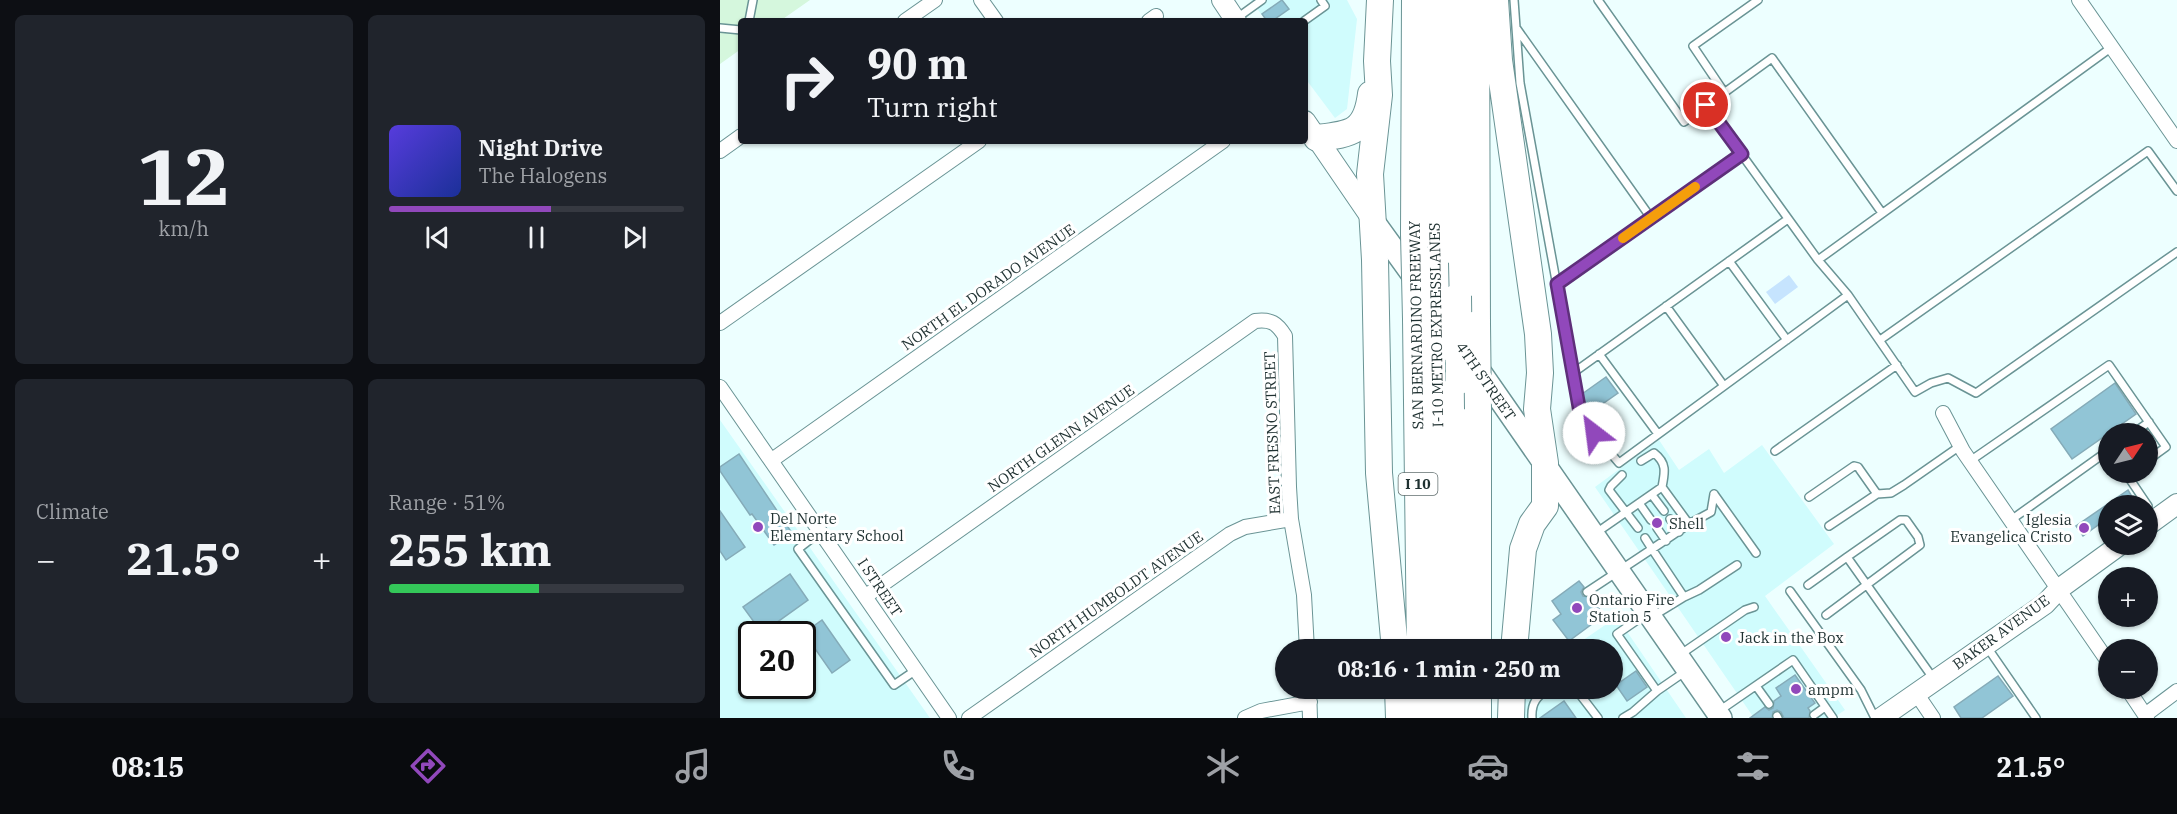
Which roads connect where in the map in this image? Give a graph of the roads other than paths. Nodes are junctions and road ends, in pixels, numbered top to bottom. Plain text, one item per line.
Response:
1 (753, 0) edge
2 (935, 0) edge
3 (981, 0) edge
4 (1222, 0) edge
5 (1262, 0) edge
6 (1321, 0) edge
7 (1380, 0) edge
8 (1415, 0) edge
9 (1434, 0) edge
10 (1455, 0) edge
11 (1476, 0) edge
12 (1495, 0) edge
13 (1514, 0) edge
14 (1598, 0) edge
15 (1758, 0) edge
16 (2079, 0) edge
17 (750, 18) edge
18 (909, 18) edge
19 (994, 18) edge
20 (1235, 18) edge
21 (1239, 18) edge
22 (1308, 18) edge
23 (1516, 27) junction
24 (720, 28) edge
25 (738, 30) edge
26 (2112, 47) junction
27 (1377, 61) junction
28 (1725, 92) junction
29 (1706, 105) junction
30 (1311, 130) edge
31 (738, 138) edge
32 (2176, 139) edge
33 (975, 144) edge
34 (1219, 144) edge
35 (720, 151) edge
36 (1742, 154) junction
37 (2177, 191) edge
38 (1882, 213) junction
39 (1651, 218) junction
40 (1372, 219) junction
41 (1788, 219) junction
42 (2177, 252) edge
43 (1818, 260) junction
44 (1729, 261) junction
45 (1557, 284) junction
46 (1848, 296) junction
47 (1666, 306) junction
48 (720, 323) edge
49 (1278, 325) joint
50 (1787, 340) junction
51 (1880, 340) junction
52 (1599, 354) junction
53 (1897, 365) junction
54 (1573, 373) junction
55 (1724, 386) junction
56 (720, 387) edge
57 (1943, 413) dead end
58 (2149, 422) edge
59 (1658, 434) junction
60 (2158, 435) edge
61 (1960, 446) junction
62 (1775, 451) dead end
63 (2158, 452) edge
64 (2098, 458) edge
65 (772, 460) junction
66 (1641, 461) dead end
67 (1970, 461) junction
68 (1545, 463) junction
69 (1622, 475) dead end
70 (1662, 487) junction
71 (1877, 494) junction
72 (1652, 495) junction
73 (1809, 497) dead end
74 (1638, 504) junction
75 (2177, 504) edge
76 (2158, 511) edge
77 (1626, 512) junction
78 (1664, 512) dead end
79 (1291, 519) junction
80 (1670, 519) dead end
81 (1651, 520) dead end
82 (2011, 520) junction
83 (1689, 524) junction
84 (1829, 526) dead end
85 (1638, 528) dead end
86 (1657, 528) dead end
87 (821, 531) junction
88 (1679, 532) junction
89 (1594, 534) junction
90 (1645, 538) dead end
91 (1666, 541) junction
92 (1652, 549) junction
93 (1756, 553) dead end
94 (2106, 555) edge
95 (1847, 557) junction
96 (1737, 565) dead end
97 (1619, 571) junction
98 (1867, 584) junction
99 (1808, 585) dead end
100 (2059, 589) junction
101 (1790, 591) dead end
102 (1587, 592) dead end
103 (866, 596) junction
104 (1684, 597) junction
105 (1754, 607) dead end
106 (1650, 615) junction
107 (1826, 615) dead end
108 (1306, 639) edge
109 (1394, 639) edge
110 (1420, 639) edge
111 (1439, 639) edge
112 (1458, 639) edge
113 (1478, 639) edge
114 (1515, 639) edge
115 (1986, 645) junction
116 (2098, 647) edge
117 (1683, 663) junction
118 (916, 670) junction
119 (1935, 680) junction
120 (1756, 686) junction
121 (1657, 691) junction
122 (2177, 691) edge
123 (1916, 693) junction
124 (1297, 699) edge
125 (1309, 699) edge
126 (1398, 699) edge
127 (1420, 699) edge
128 (1439, 699) edge
129 (1458, 699) edge
130 (1478, 699) edge
131 (1512, 699) edge
132 (1535, 699) edge
133 (1583, 699) edge
134 (2134, 699) edge
135 (1769, 705) dead end
136 (1825, 707) junction
137 (1814, 715) dead end
138 (1719, 716) edge
139 (2146, 716) edge
140 (1884, 717) edge
141 (950, 718) edge
142 (969, 718) edge
143 (1245, 718) edge
144 (1310, 718) edge
145 (1399, 718) edge
146 (1420, 718) edge
147 (1439, 718) edge
148 (1459, 718) edge
149 (1478, 718) edge
150 (1511, 718) edge
151 (1532, 718) edge
152 (1598, 718) edge
153 (1623, 718) edge
154 (1833, 718) edge
155 (1933, 718) edge
156 (2036, 718) edge

1 - 17 lane
2 - 18 street
3 - 19 street
4 - 20 street
5 - 21 lane
6 - 22 lane
7 - 27 highway
8 - 110 highway, SAN BERNARDINO FREEWAY / I 10, bridge
9 - 111 highway, I-10 METRO EXPRESSLANES, bridge
10 - 112 highway, I-10 METRO EXPRESSLANES, bridge
11 - 113 highway, bridge
12 - 68 highway
13 - 23 lane
14 - 29 lane
15 - 28 lane
16 - 26 street
23 - 39 lane
23 - 45 lane
24 - 25 lane
26 - 32 street
26 - 38 lane
27 - 30 highway
27 - 40 highway
28 - 29 lane
28 - 38 lane
29 - 36 lane
30 - 40 street, 4TH STREET
31 - 35 street
33 - 48 street
34 - 65 street, NORTH EL DORADO AVENUE
36 - 39 lane
36 - 41 lane
37 - 51 lane
38 - 43 lane
39 - 45 lane
40 - 68 main road, 4TH STREET
40 - 109 highway
41 - 43 lane
41 - 44 lane
42 - 53 lane
43 - 46 lane
44 - 47 lane
44 - 50 lane
45 - 54 lane
46 - 50 lane
46 - 51 lane
47 - 52 lane
47 - 55 lane
49 - 79 street, EAST FRESNO STREET
49 - 103 street, NORTH GLENN AVENUE
50 - 55 lane
51 - 53 lane
52 - 54 lane
52 - 59 lane
53 - 62 lane
54 - 59 lane
55 - 59 lane
56 - 65 street, I STREET
57 - 61 street
58 - 67 lane
60 - 63 lane
61 - 67 street
61 - 71 lane
64 - 82 lane
65 - 87 street, I STREET
66 - 70 lane
67 - 82 street
68 - 89 main road, 4TH STREET
68 - 114 highway
69 - 77 lane
70 - 72 lane
70 - 83 lane
71 - 73 lane
71 - 84 lane
72 - 74 lane
72 - 78 lane
74 - 77 lane
74 - 81 lane
75 - 76 street
77 - 85 lane
77 - 89 lane
79 - 108 street, EAST FRESNO STREET
79 - 142 street, NORTH HUMBOLDT AVENUE
80 - 88 lane
82 - 100 street
83 - 88 lane
83 - 93 lane
86 - 91 lane
87 - 103 street, I STREET
87 - 118 lane
88 - 91 lane
89 - 97 main road, 4TH STREET
90 - 92 lane
91 - 92 lane
92 - 97 lane
92 - 104 lane
94 - 100 street, BAKER AVENUE
95 - 98 lane
95 - 98 lane
95 - 99 lane
96 - 104 lane
97 - 102 lane
97 - 106 main road, 4TH STREET
98 - 107 lane
98 - 119 lane
100 - 115 street, BAKER AVENUE
100 - 116 street
101 - 140 lane
103 - 118 street, I STREET
104 - 106 lane
105 - 117 lane
106 - 117 main road, 4TH STREET
106 - 121 lane
115 - 119 street, BAKER AVENUE
115 - 156 lane
117 - 121 lane
117 - 138 main road, 4TH STREET
118 - 141 street, I STREET
119 - 123 street, BAKER AVENUE
120 - 135 lane
120 - 136 lane
120 - 138 lane
121 - 153 lane
122 - 139 street
123 - 140 street, BAKER AVENUE
123 - 155 street
124 - 143 street
125 - 144 street
126 - 145 highway
127 - 146 highway
128 - 147 highway
129 - 148 highway
130 - 149 highway
131 - 150 highway
132 - 151 lane
133 - 152 lane
134 - 139 street
136 - 137 lane
136 - 154 lane

